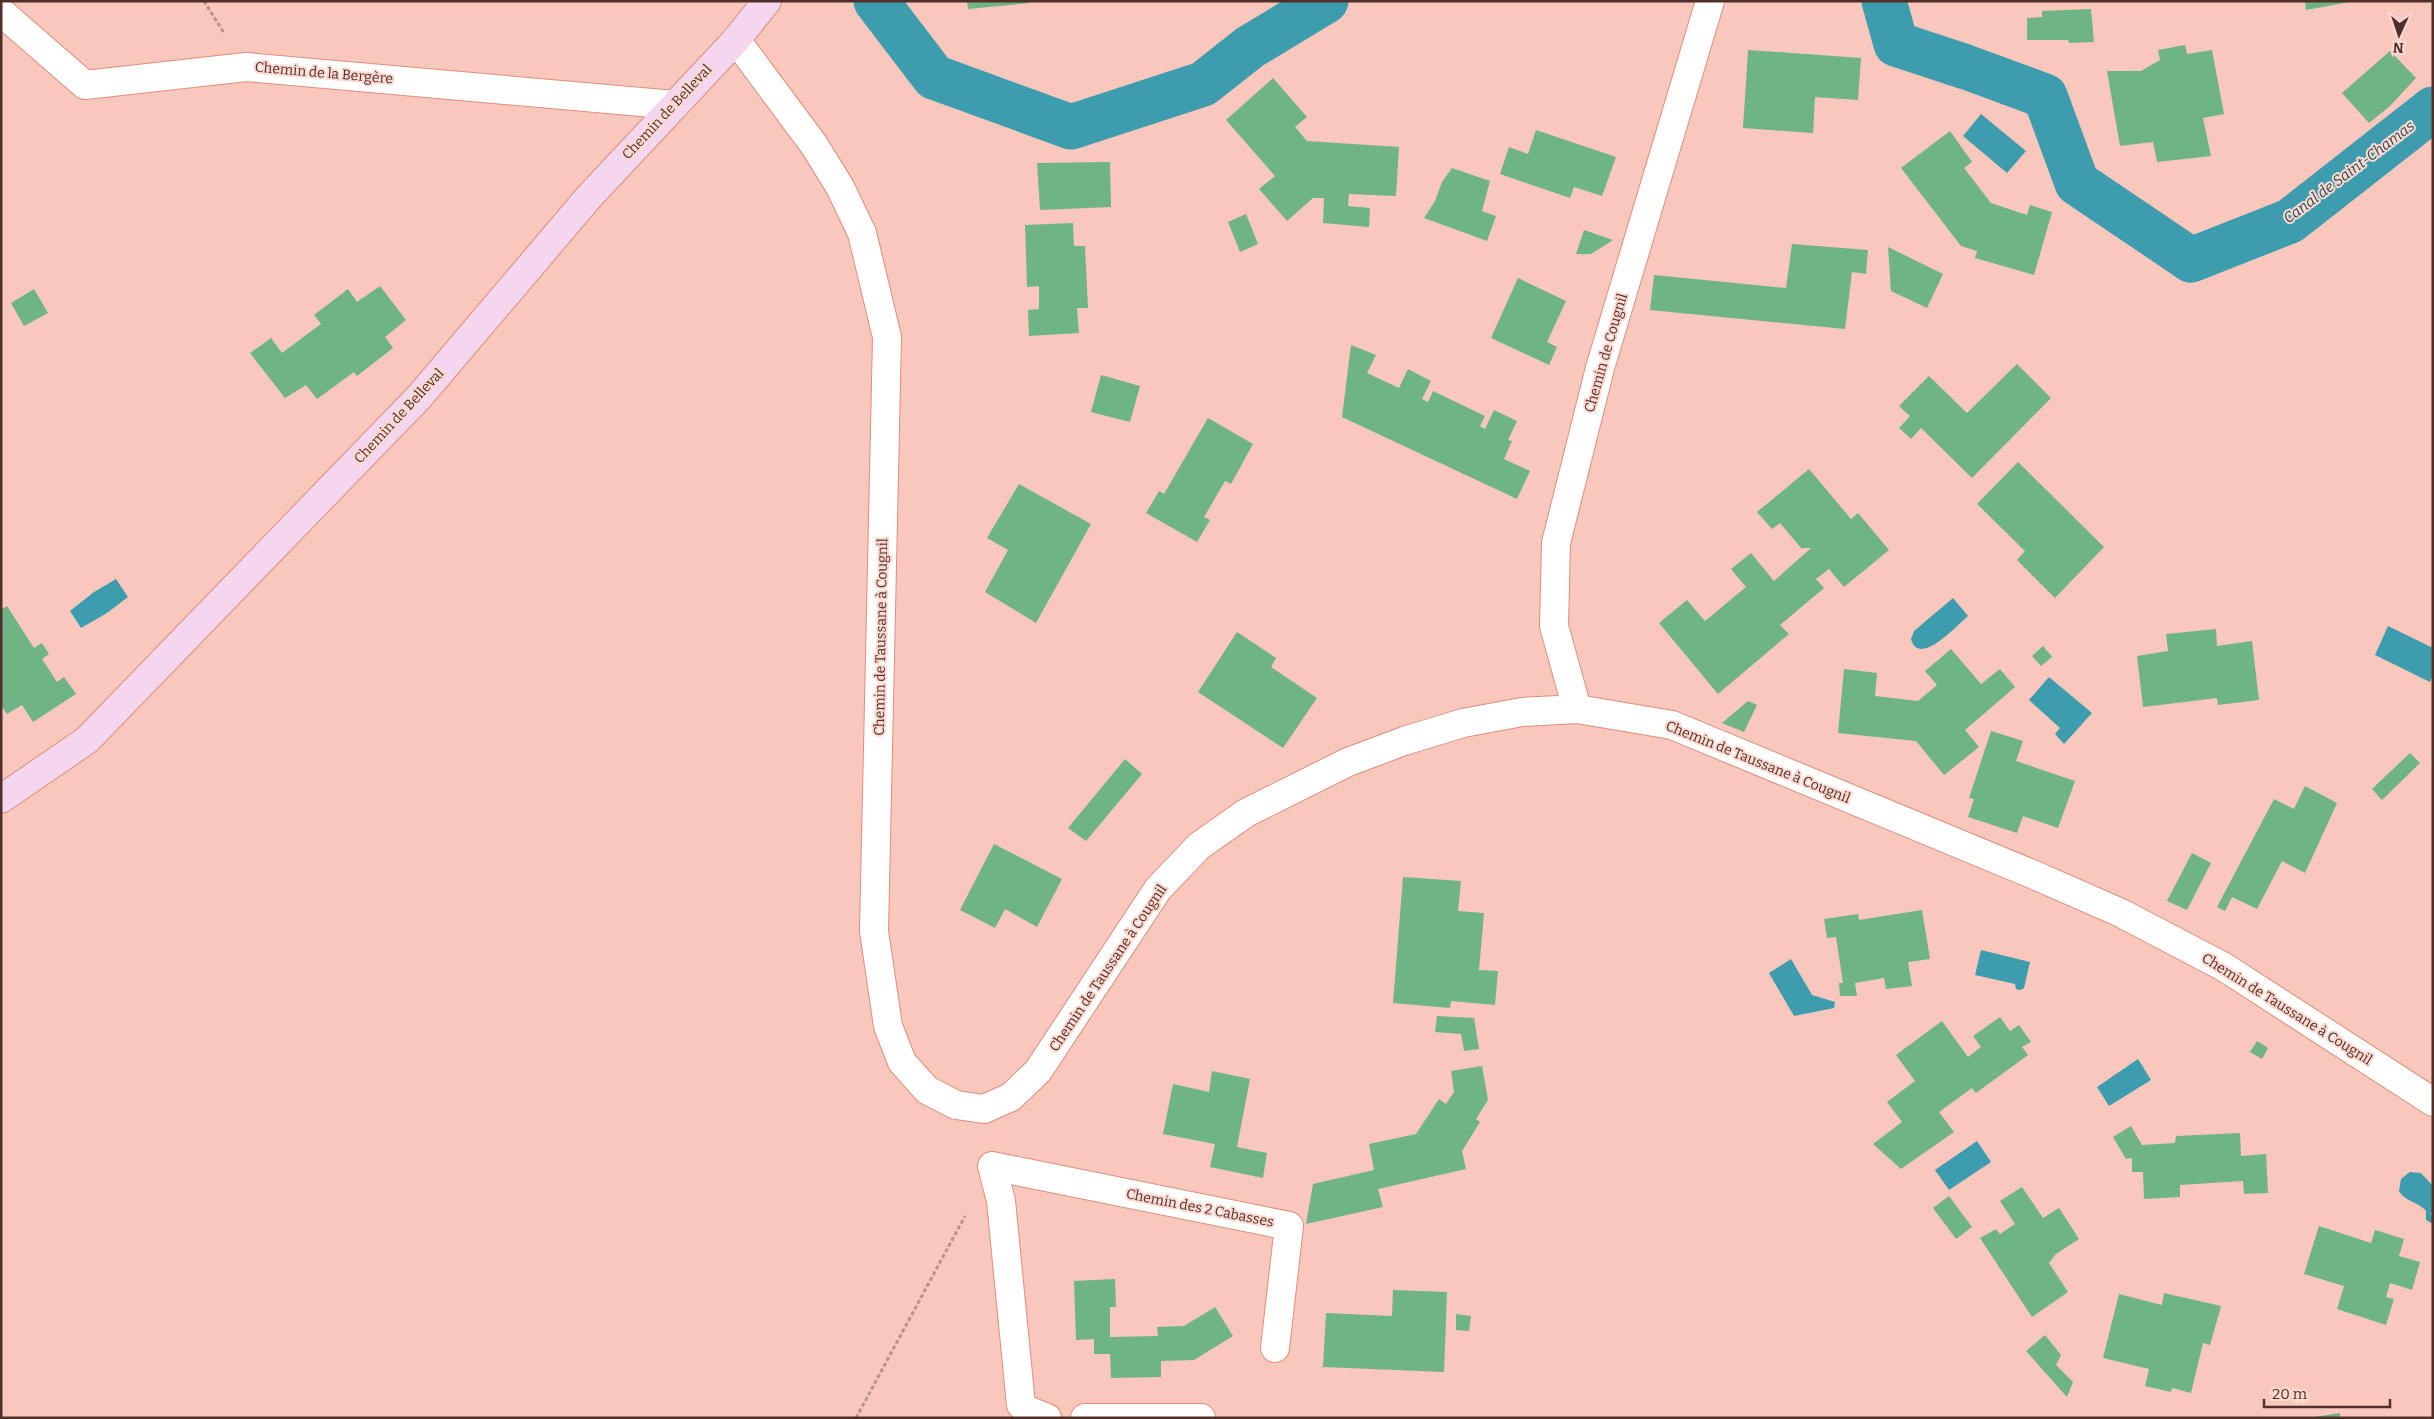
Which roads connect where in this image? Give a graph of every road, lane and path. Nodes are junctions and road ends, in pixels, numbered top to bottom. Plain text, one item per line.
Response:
1 (767, 1) edge
2 (1710, 1) edge
3 (1, 12) edge
4 (736, 40) junction
5 (675, 105) junction
6 (1577, 710) junction
7 (1, 799) edge
8 (2433, 1102) edge
9 (992, 1166) junction
10 (1275, 1348) dead end
11 (856, 1418) edge
12 (1047, 1418) edge
13 (1084, 1418) edge
14 (1201, 1418) edge

1 - 4 street, Chemin de Belleval
2 - 6 street, Chemin de Cougnil
3 - 5 street, Chemin de la Bergère
4 - 5 street, Chemin de Belleval
4 - 6 street, Chemin de Taussane à Cougnil
5 - 7 street, Chemin de Belleval
6 - 8 street, Chemin de Taussane à Cougnil
9 - 10 street, Chemin des 2 Cabasses
9 - 11 path
9 - 12 street
13 - 14 street

